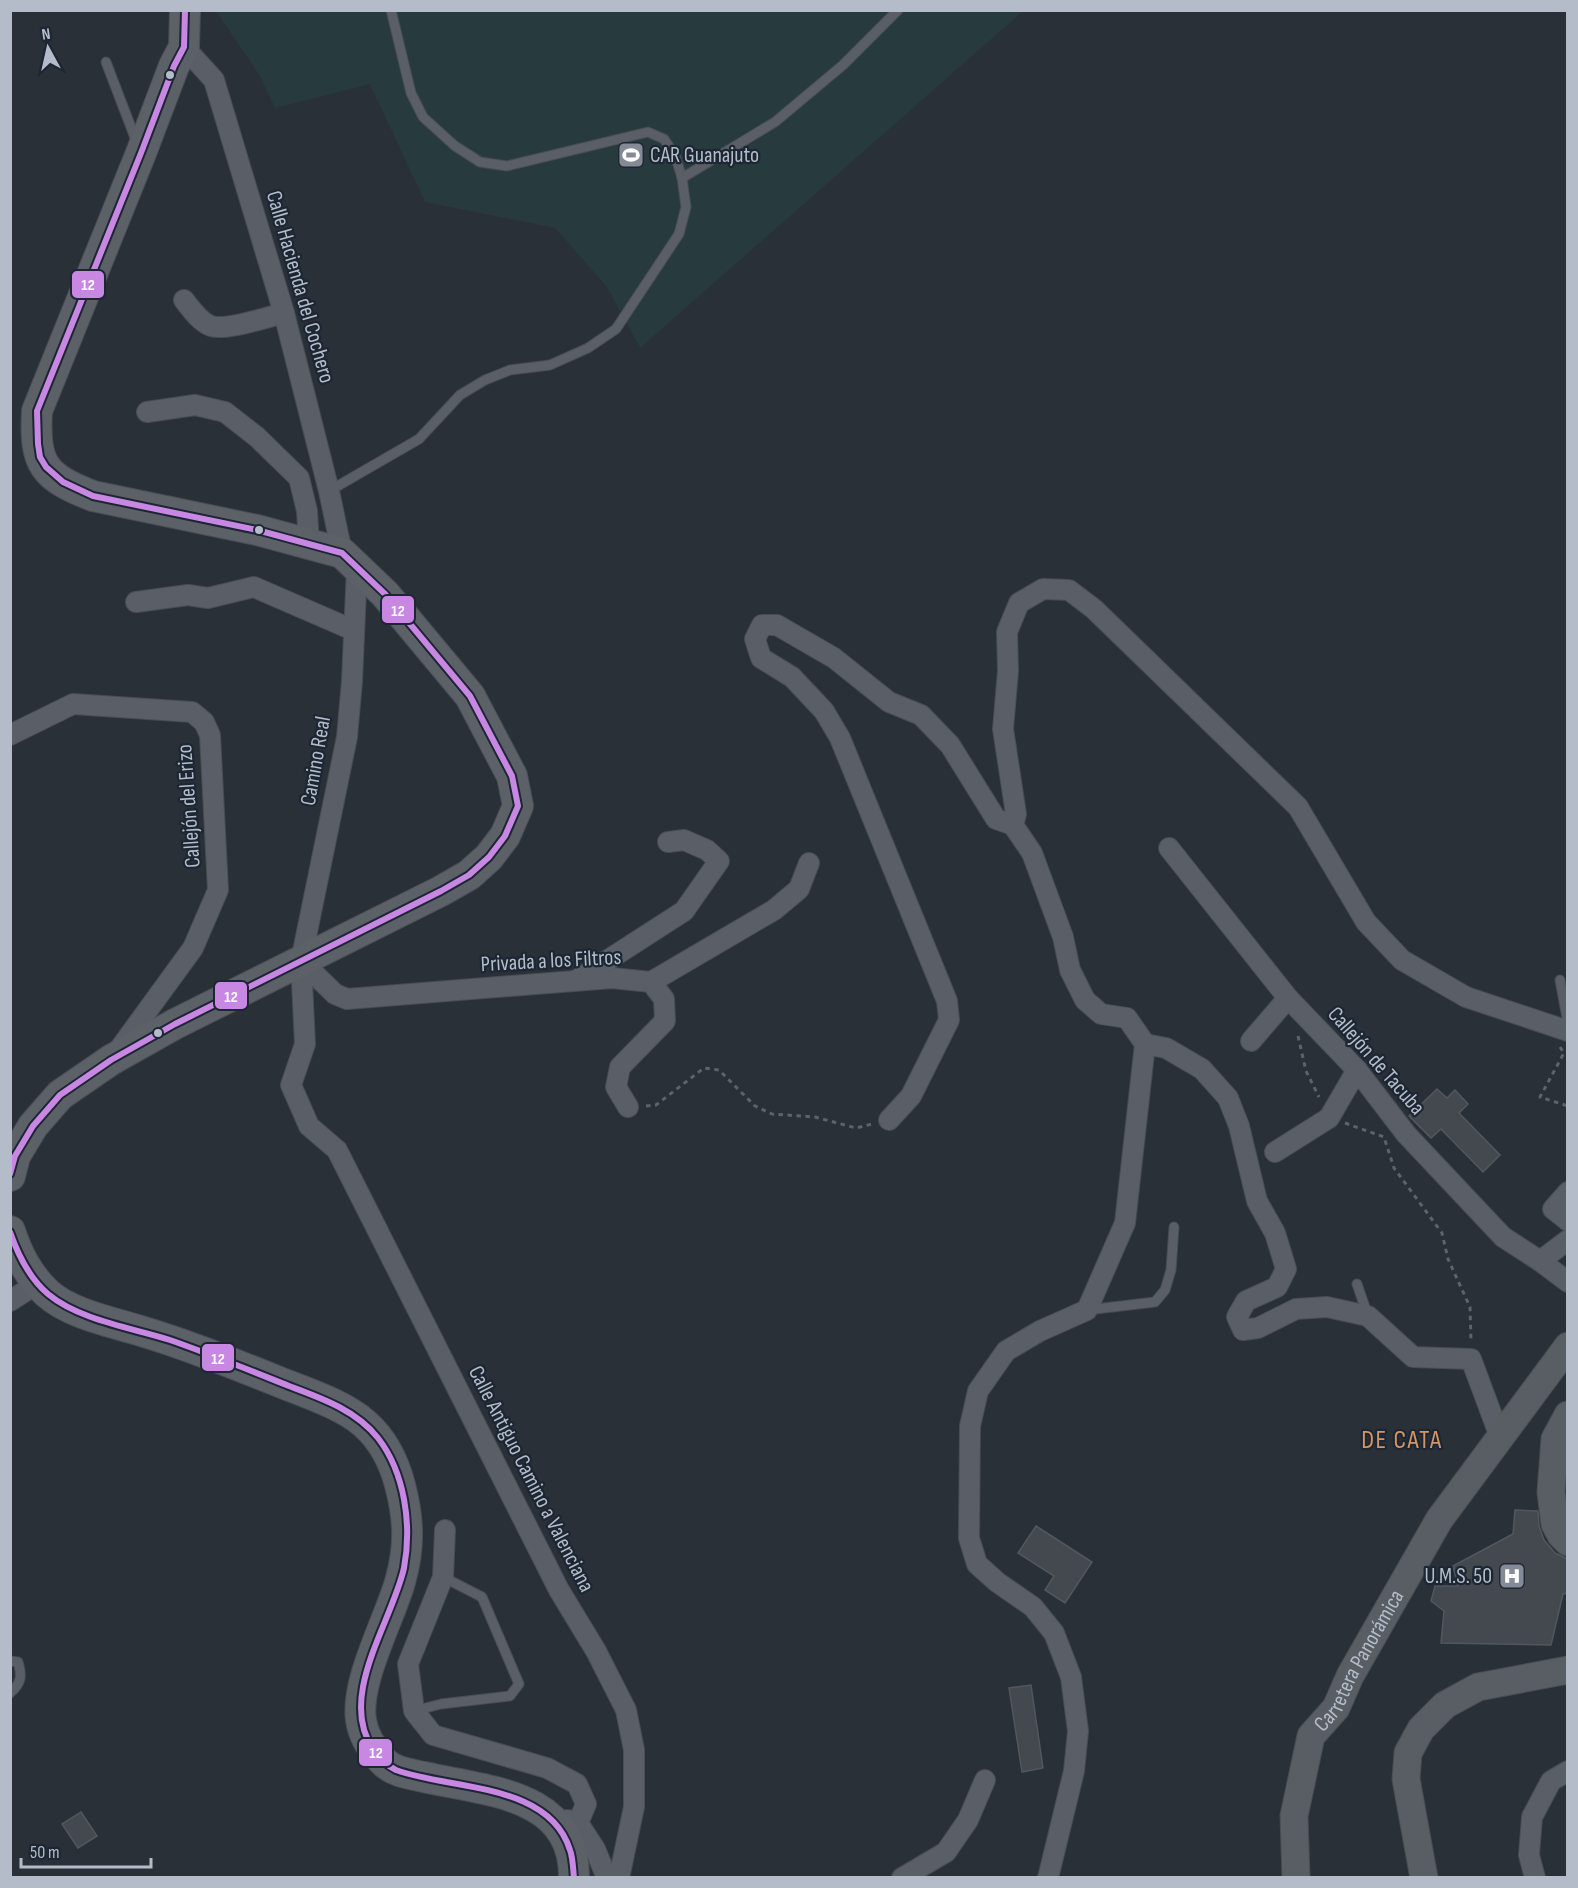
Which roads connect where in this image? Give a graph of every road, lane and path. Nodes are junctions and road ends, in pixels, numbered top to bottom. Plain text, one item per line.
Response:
1 (186, 10) edge
2 (391, 10) edge
3 (898, 10) edge
4 (184, 47) junction
5 (106, 62) dead end
6 (141, 153) junction
7 (682, 178) junction
8 (184, 300) dead end
9 (285, 313) junction
10 (147, 412) dead end
11 (330, 491) junction
12 (309, 544) junction
13 (349, 560) junction
14 (136, 602) dead end
15 (353, 630) junction
16 (10, 735) edge
17 (1013, 825) junction
18 (668, 842) dead end
19 (1169, 848) dead end
20 (809, 863) dead end
21 (302, 961) junction
22 (1560, 980) dead end
23 (574, 981) junction
24 (651, 982) junction
25 (1288, 998) junction
26 (1558, 1024) edge
27 (1568, 1031) edge
28 (1251, 1041) dead end
29 (1145, 1044) junction
30 (111, 1060) junction
31 (1357, 1070) junction
32 (1568, 1106) edge
33 (628, 1107) joint
34 (1329, 1118) junction
35 (889, 1120) joint
36 (1275, 1152) dead end
37 (10, 1176) edge
38 (1568, 1192) edge
39 (1568, 1221) edge
40 (1174, 1227) dead end
41 (10, 1231) edge
42 (1568, 1240) edge
43 (1540, 1261) junction
44 (1568, 1282) edge
45 (38, 1283) junction
46 (1357, 1284) dead end
47 (10, 1301) edge
48 (1087, 1310) junction
49 (1368, 1316) junction
50 (1568, 1346) edge
51 (1471, 1359) junction
52 (1568, 1415) edge
53 (1500, 1437) junction
54 (445, 1530) dead end
55 (1568, 1542) edge
56 (443, 1577) junction
57 (10, 1661) edge
58 (1568, 1670) edge
59 (10, 1693) edge
60 (414, 1711) junction
61 (1568, 1771) edge
62 (985, 1780) dead end
63 (544, 1812) junction
64 (578, 1823) junction
65 (574, 1878) edge
66 (607, 1878) edge
67 (620, 1878) edge
68 (902, 1878) edge
69 (1048, 1878) edge
70 (1296, 1878) edge
71 (1424, 1878) edge
72 (1535, 1878) edge

1 - 4 main road
2 - 7 lane
3 - 7 lane
4 - 6 main road
4 - 9 street, Calle Hacienda del Cochero
5 - 6 lane
6 - 12 main road
7 - 11 lane
8 - 9 street
9 - 11 street, Calle Hacienda del Cochero
10 - 12 street
11 - 13 street, Calle Hacienda del Cochero
12 - 13 main road
13 - 15 street, Camino Real
13 - 21 main road
14 - 15 street
15 - 21 street, Camino Real
16 - 30 street, Callejón del Erizo
17 - 26 street
17 - 29 street
17 - 35 street
18 - 23 street
19 - 25 street, Callejón de Tacuba
20 - 24 street
21 - 23 street, Privada a los Filtros
21 - 30 main road
21 - 67 street, Calle Antiguo Camino a Valenciana
22 - 26 lane
23 - 24 street, Privada a los Filtros
24 - 33 street, Privada a los Filtros
25 - 28 street
25 - 31 street, Callejón de Tacuba
25 - 34 path
26 - 27 street
26 - 32 path
29 - 48 street
29 - 49 street
30 - 37 main road
31 - 34 street
31 - 43 street, Callejón de Tacuba
33 - 35 path
34 - 36 street
34 - 51 path
38 - 39 street
40 - 48 lane
41 - 45 main road
42 - 43 street
43 - 44 street, Callejón de Tacuba
45 - 47 street
45 - 63 main road
46 - 49 lane
48 - 69 street
49 - 51 street
50 - 53 street, Carretera Panorámica
51 - 53 street
52 - 55 street
53 - 70 street, Carretera Panorámica
54 - 56 street
56 - 60 street
56 - 60 lane
57 - 59 lane
58 - 71 street
60 - 64 street
61 - 72 street
62 - 68 street
63 - 64 street
63 - 65 main road
64 - 66 street

